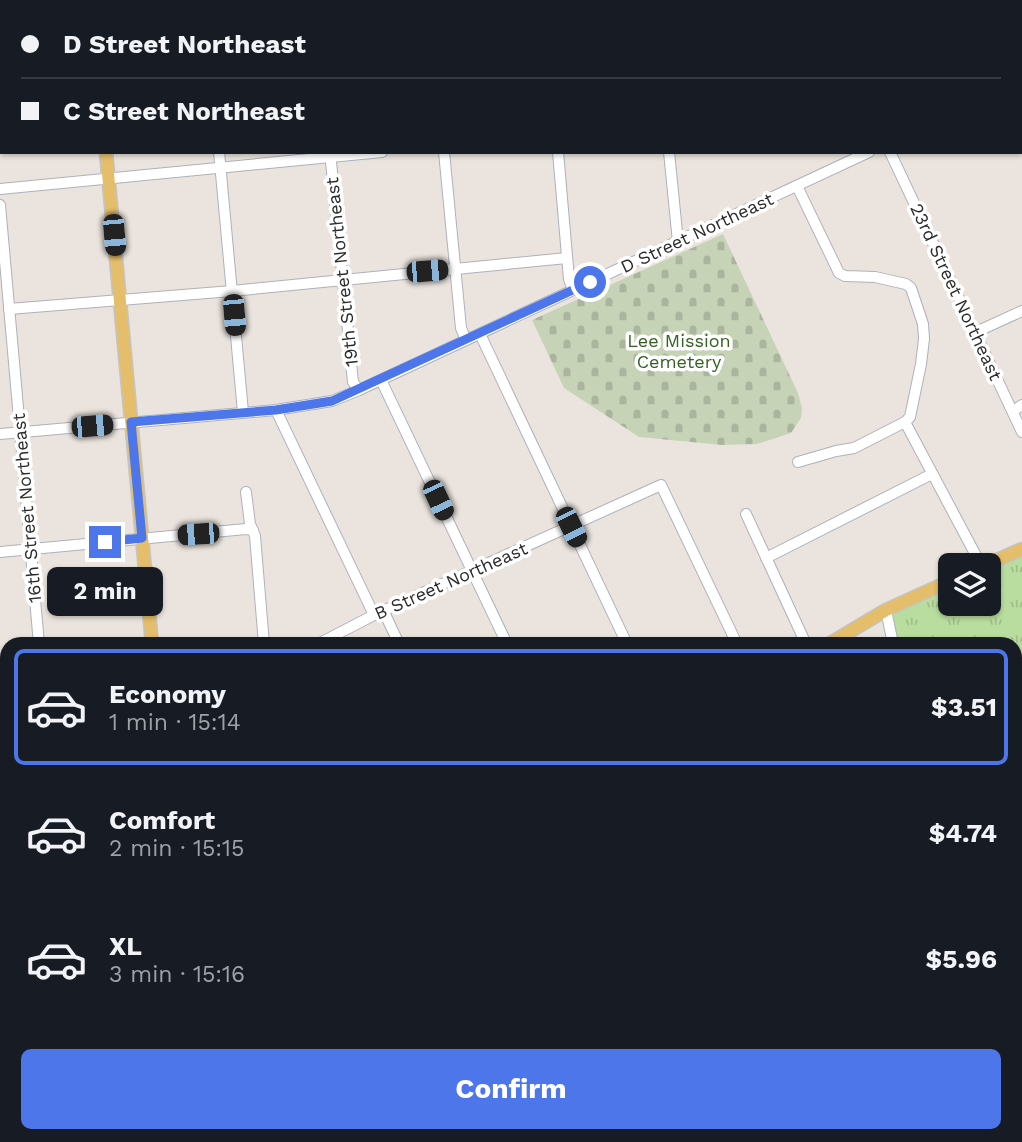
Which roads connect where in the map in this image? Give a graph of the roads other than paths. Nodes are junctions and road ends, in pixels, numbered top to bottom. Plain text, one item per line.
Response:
1 (106, 154) edge
2 (219, 154) edge
3 (444, 154) edge
4 (558, 154) edge
5 (669, 154) edge
6 (865, 154) edge
7 (891, 154) edge
8 (330, 155) edge
9 (220, 168) junction
10 (109, 179) junction
11 (797, 186) junction
12 (0, 189) edge
13 (0, 205) edge
14 (678, 242) junction
15 (567, 258) junction
16 (454, 268) junction
17 (342, 279) junction
18 (573, 290) junction
19 (232, 291) junction
20 (119, 300) junction
21 (9, 309) junction
22 (1022, 311) edge
23 (976, 332) junction
24 (480, 334) junction
25 (466, 340) junction
26 (382, 380) junction
27 (359, 390) junction
28 (1022, 405) edge
29 (276, 410) junction
30 (1013, 411) junction
31 (243, 412) junction
32 (131, 422) junction
33 (905, 422) junction
34 (20, 432) junction
35 (1022, 432) edge
36 (0, 434) edge
37 (798, 462) dead end
38 (932, 474) junction
39 (246, 492) dead end
40 (746, 514) dead end
41 (571, 527) junction
42 (253, 530) junction
43 (142, 538) junction
44 (29, 549) junction
45 (1022, 549) edge
46 (0, 552) edge
47 (976, 553) edge
48 (766, 558) junction
49 (1001, 558) edge
50 (472, 572) junction
51 (938, 586) edge
52 (886, 610) junction
53 (379, 614) junction
54 (38, 637) edge
55 (151, 637) edge
56 (263, 637) edge
57 (333, 637) edge
58 (394, 637) edge
59 (503, 637) edge
60 (624, 637) edge
61 (734, 637) edge
62 (803, 637) edge
63 (841, 637) edge
64 (892, 637) edge

1 - 10 main road
2 - 9 street
3 - 16 street
4 - 15 street
5 - 14 street
6 - 11 street, D Street Northeast
7 - 23 street, 23rd Street Northeast
8 - 9 street
8 - 17 street, 19th Street Northeast
9 - 10 street
9 - 19 street
10 - 12 street
10 - 20 main road
11 - 14 street, D Street Northeast
11 - 33 street
13 - 21 street, 16th Street Northeast
14 - 18 street, D Street Northeast
15 - 16 street
15 - 18 street
16 - 17 street
16 - 25 street
17 - 19 street
17 - 27 street, 19th Street Northeast
18 - 24 street, D Street Northeast
19 - 20 street
19 - 31 street
20 - 21 street
20 - 32 main road
21 - 34 street, 16th Street Northeast
22 - 23 street
23 - 30 street, 23rd Street Northeast
24 - 25 street, D Street Northeast
24 - 41 street
25 - 26 street, D Street Northeast
26 - 27 street, D Street Northeast
26 - 50 street
27 - 29 street, D Street Northeast
28 - 30 street
29 - 31 street, D Street Northeast
29 - 53 street
30 - 35 street, 23rd Street Northeast
31 - 32 street, D Street Northeast
32 - 34 street, D Street Northeast
32 - 43 main road
33 - 37 street
33 - 38 street
34 - 36 street, D Street Northeast
34 - 44 street, 16th Street Northeast
38 - 47 street
38 - 48 street
39 - 42 street
40 - 48 street
41 - 50 street, B Street Northeast
41 - 60 street
41 - 61 street, B Street Northeast
42 - 43 street
42 - 56 street
43 - 44 street
43 - 55 main road
44 - 46 street
44 - 54 street, 16th Street Northeast
45 - 49 main road
48 - 62 street
50 - 53 street, B Street Northeast
50 - 59 street
51 - 52 main road
52 - 63 main road
52 - 64 street
53 - 57 street, B Street Northeast
53 - 58 street

